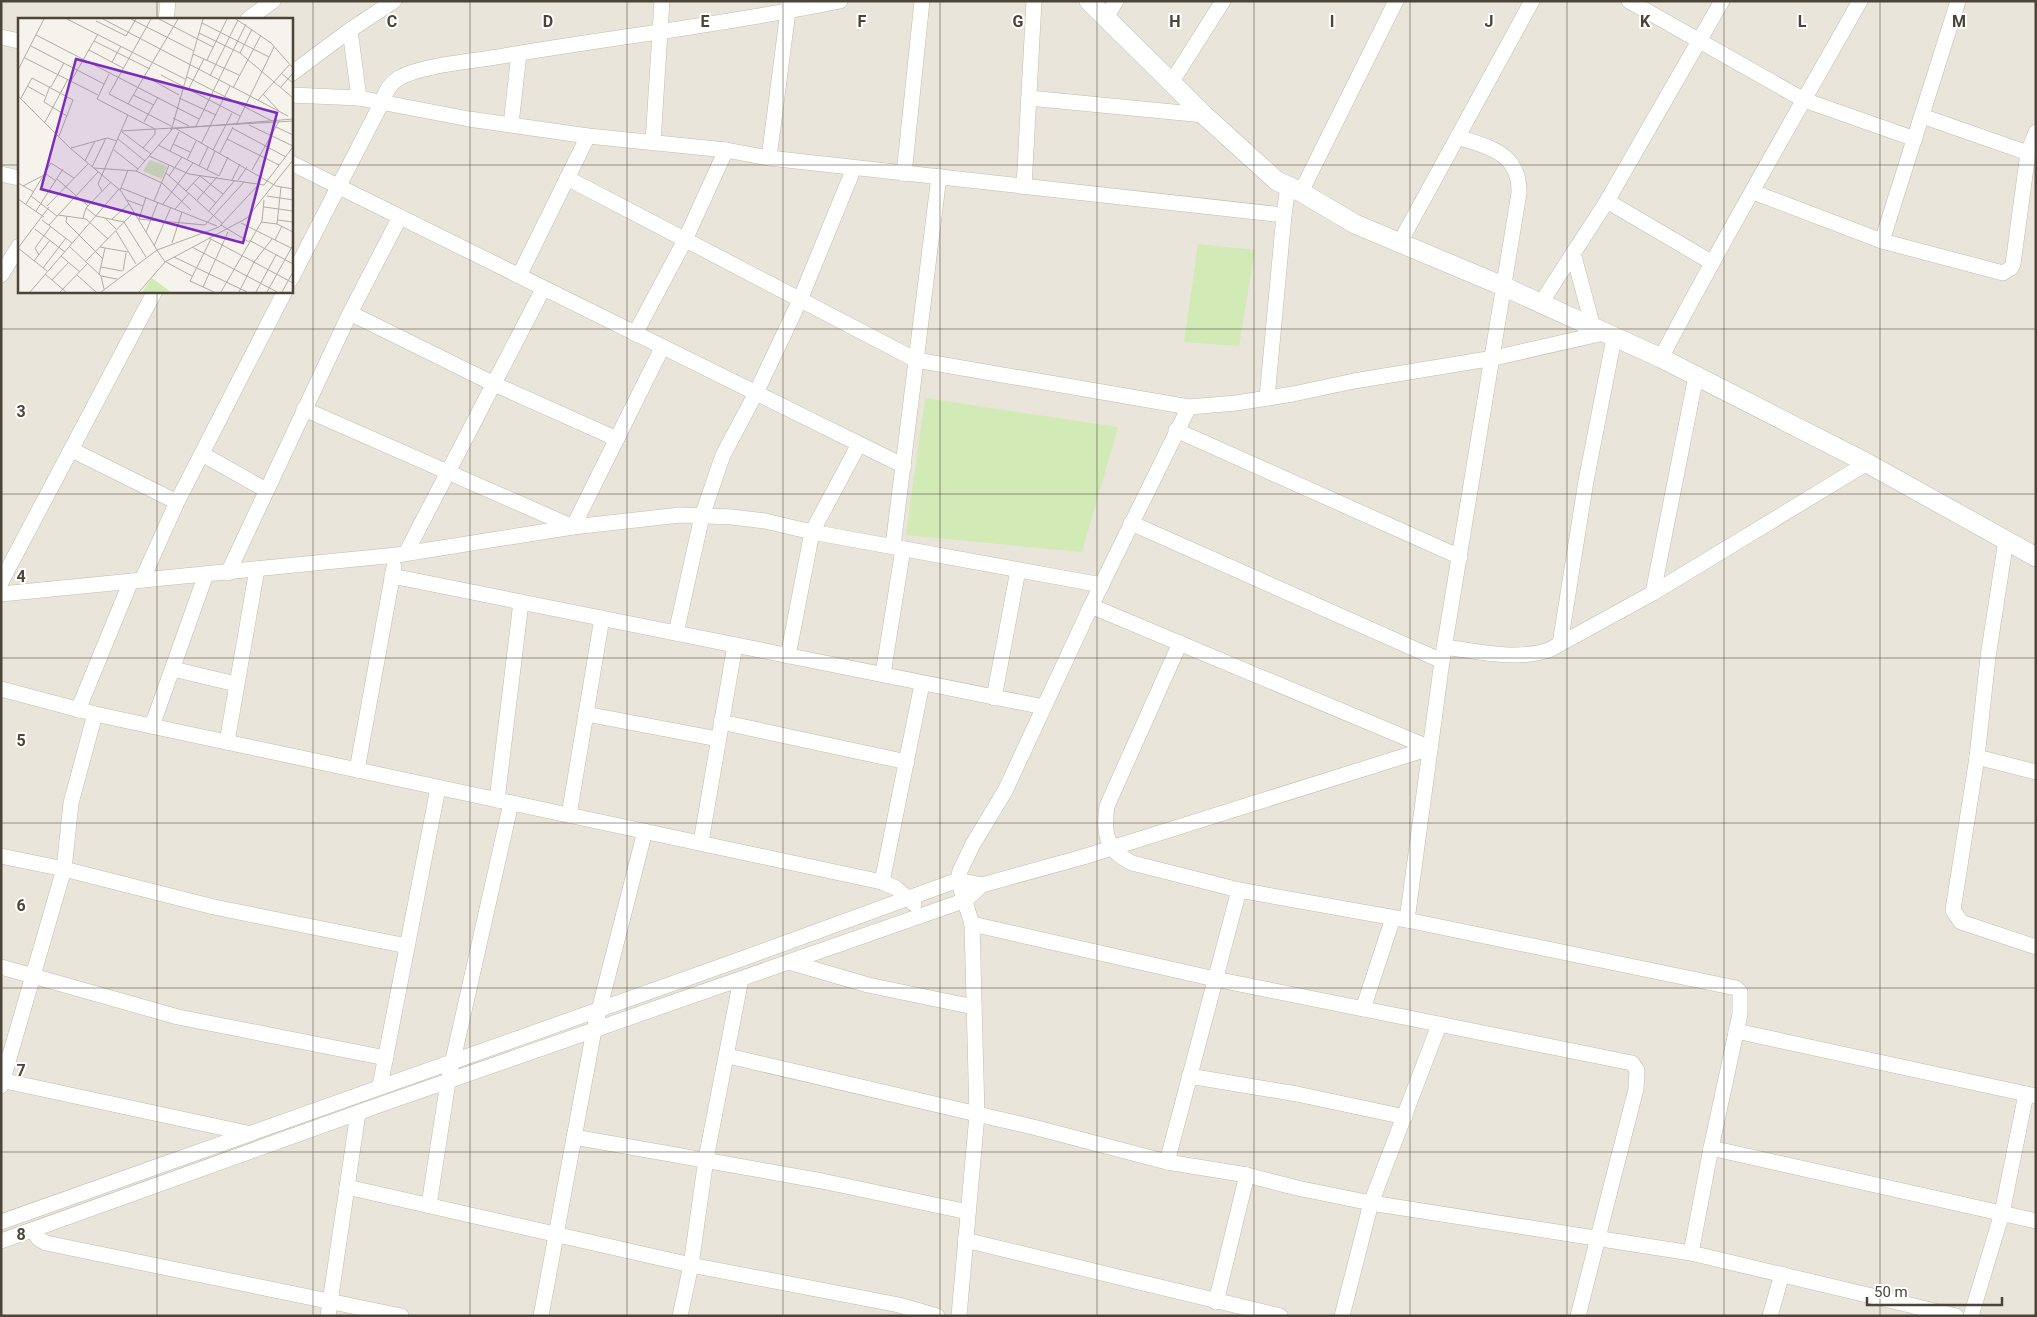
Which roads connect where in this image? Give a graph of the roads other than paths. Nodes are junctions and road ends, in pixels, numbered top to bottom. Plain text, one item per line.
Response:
1 (168, 1) edge
2 (273, 1) edge
3 (394, 1) edge
4 (662, 1) edge
5 (840, 1) edge
6 (922, 1) edge
7 (1034, 1) edge
8 (1089, 1) edge
9 (1116, 1) edge
10 (1223, 1) edge
11 (1396, 1) edge
12 (1532, 1) edge
13 (1629, 1) edge
14 (1722, 1) edge
15 (1860, 1) edge
16 (1958, 1) edge
17 (788, 6) edge
18 (166, 18) edge
19 (249, 18) edge
20 (1106, 18) junction
21 (350, 30) junction
22 (661, 31) junction
23 (1, 37) edge
24 (18, 41) edge
25 (1700, 41) junction
26 (518, 54) junction
27 (292, 73) edge
28 (1172, 83) junction
29 (292, 95) edge
30 (360, 98) junction
31 (1029, 98) junction
32 (1804, 100) junction
33 (382, 102) junction
34 (1204, 115) junction
35 (1922, 116) junction
36 (511, 124) junction
37 (2036, 132) edge
38 (588, 136) junction
39 (1457, 137) junction
40 (1915, 139) junction
41 (653, 142) junction
42 (726, 150) junction
43 (2032, 150) edge
44 (769, 158) junction
45 (292, 163) edge
46 (854, 168) junction
47 (1, 174) edge
48 (904, 174) junction
49 (939, 176) junction
50 (18, 178) edge
51 (567, 178) junction
52 (339, 186) junction
53 (1024, 187) junction
54 (1295, 189) junction
55 (1753, 192) junction
56 (1607, 201) junction
57 (1284, 215) junction
58 (400, 217) junction
59 (685, 240) junction
60 (1882, 241) junction
61 (1399, 244) junction
62 (18, 248) edge
63 (1573, 253) junction
64 (1711, 262) junction
65 (1, 275) edge
66 (519, 276) junction
67 (292, 277) edge
68 (1505, 287) junction
69 (543, 289) junction
70 (154, 292) edge
71 (284, 292) edge
72 (800, 300) junction
73 (1541, 303) junction
74 (350, 313) junction
75 (1604, 333) junction
76 (635, 334) junction
77 (662, 348) junction
78 (1494, 358) junction
79 (1661, 358) junction
80 (916, 360) junction
81 (1696, 376) junction
82 (494, 384) junction
83 (756, 394) junction
84 (1266, 398) junction
85 (1189, 407) junction
86 (304, 409) junction
87 (1176, 430) junction
88 (617, 439) junction
89 (859, 444) junction
90 (72, 450) junction
91 (202, 454) junction
92 (1867, 463) junction
93 (904, 466) junction
94 (447, 473) junction
95 (266, 490) junction
96 (177, 502) junction
97 (702, 516) junction
98 (1131, 523) junction
99 (574, 527) junction
100 (812, 532) junction
101 (2006, 540) junction
102 (898, 548) junction
103 (401, 554) junction
104 (1460, 556) junction
105 (2036, 557) edge
106 (257, 569) junction
107 (1018, 570) junction
108 (228, 573) junction
109 (206, 574) junction
110 (392, 576) junction
111 (137, 580) junction
112 (1102, 585) junction
113 (2, 593) edge
114 (1653, 593) junction
115 (521, 602) junction
116 (1091, 606) junction
117 (602, 618) junction
118 (676, 633) junction
119 (1180, 643) junction
120 (1560, 644) junction
121 (735, 645) junction
122 (1443, 654) junction
123 (788, 656) junction
124 (173, 669) junction
125 (883, 674) junction
126 (236, 684) junction
127 (922, 684) junction
128 (1, 689) edge
129 (994, 698) junction
130 (1044, 707) junction
131 (78, 710) junction
132 (95, 714) junction
133 (586, 714) junction
134 (721, 722) junction
135 (152, 726) junction
136 (718, 739) junction
137 (227, 742) junction
138 (1430, 748) junction
139 (1977, 757) junction
140 (907, 762) junction
141 (357, 770) junction
142 (2036, 772) edge
143 (438, 788) junction
144 (504, 801) junction
145 (569, 815) junction
146 (645, 831) junction
147 (701, 842) junction
148 (1112, 848) junction
149 (1, 856) edge
150 (64, 869) junction
151 (958, 880) junction
152 (882, 882) junction
153 (982, 885) junction
154 (1239, 890) junction
155 (907, 898) junction
156 (966, 900) junction
157 (926, 914) junction
158 (1400, 919) junction
159 (972, 924) junction
160 (408, 946) junction
161 (2036, 946) edge
162 (789, 962) junction
163 (1, 967) edge
164 (34, 974) junction
165 (1215, 978) junction
166 (741, 979) junction
167 (974, 1007) junction
168 (601, 1009) junction
169 (1363, 1009) junction
170 (1439, 1024) junction
171 (594, 1030) junction
172 (1736, 1031) junction
173 (728, 1056) junction
174 (386, 1058) junction
175 (453, 1061) junction
176 (1190, 1076) junction
177 (2, 1082) edge
178 (448, 1082) junction
179 (380, 1086) junction
180 (2031, 1095) edge
181 (358, 1113) junction
182 (977, 1115) junction
183 (1405, 1117) junction
184 (248, 1133) junction
185 (574, 1137) junction
186 (281, 1140) junction
187 (1711, 1148) junction
188 (706, 1159) junction
189 (1167, 1162) junction
190 (1247, 1175) junction
191 (347, 1187) junction
192 (1371, 1203) junction
193 (429, 1205) junction
194 (968, 1212) junction
195 (2002, 1213) junction
196 (2036, 1221) edge
197 (1, 1222) edge
198 (33, 1230) junction
199 (557, 1234) junction
200 (966, 1240) junction
201 (1596, 1240) junction
202 (1, 1241) edge
203 (1691, 1253) junction
204 (692, 1265) junction
205 (1782, 1274) junction
206 (1216, 1302) junction
207 (329, 1308) edge
208 (898, 1311) edge
209 (401, 1316) edge
210 (541, 1316) edge
211 (680, 1316) edge
212 (937, 1316) edge
213 (959, 1316) edge
214 (1280, 1316) edge
215 (1342, 1316) edge
216 (1578, 1316) edge
217 (1770, 1316) edge
218 (1956, 1316) edge
219 (1971, 1316) edge

1 - 18 street
2 - 19 street
3 - 21 street
4 - 22 street
5 - 17 street
6 - 48 street
7 - 31 street
8 - 20 street
9 - 20 street
10 - 28 street
11 - 54 street
12 - 39 street
13 - 25 street
14 - 25 street
15 - 32 street
16 - 35 street
17 - 22 street
17 - 44 street
20 - 28 street
21 - 27 street
21 - 30 street
22 - 26 street
22 - 41 street
23 - 24 street
25 - 32 street
25 - 56 street
26 - 33 street
26 - 36 street
28 - 34 street
29 - 30 street
30 - 33 street
31 - 34 street
31 - 53 street
32 - 40 street
32 - 55 street
33 - 36 street
33 - 52 street
34 - 54 street
35 - 40 street
35 - 43 street
36 - 38 street
37 - 43 street
38 - 41 street
38 - 51 street
39 - 61 street
39 - 68 street
40 - 60 street
41 - 42 street
42 - 44 street
42 - 59 street
43 - 60 street
44 - 46 street
45 - 52 street
46 - 48 street
46 - 72 street
47 - 50 street
48 - 49 street
49 - 53 street
49 - 80 street
51 - 59 street
51 - 66 street
52 - 58 street
52 - 67 street
53 - 57 street
54 - 57 street
54 - 61 street
55 - 60 street
55 - 64 street
56 - 63 street
56 - 64 street
57 - 84 street
58 - 66 street
58 - 74 street
59 - 72 street
59 - 76 street
61 - 68 street
62 - 65 street
63 - 73 street
63 - 75 street
64 - 79 street
66 - 69 street
68 - 73 street
68 - 78 street
69 - 76 street
69 - 82 street
70 - 90 street
71 - 91 street
72 - 80 street
72 - 83 street
73 - 75 street
74 - 82 street
74 - 86 street
75 - 78 street
75 - 79 street
75 - 120 street
76 - 77 street
77 - 83 street
77 - 88 street
78 - 84 street
78 - 104 street
79 - 81 street
80 - 85 street
80 - 93 street
81 - 92 street
81 - 114 street
82 - 88 street
82 - 94 street
83 - 89 street
83 - 97 street
84 - 85 street
85 - 87 street
86 - 94 street
86 - 95 street
87 - 98 street
87 - 104 street
88 - 99 street
89 - 93 street
89 - 100 street
90 - 96 street
90 - 113 street
91 - 95 street
91 - 96 street
92 - 101 street
92 - 114 street
93 - 102 street
94 - 99 street
94 - 103 street
95 - 108 street
96 - 111 street
97 - 99 street
97 - 100 street
97 - 118 street
98 - 112 street
98 - 122 street
99 - 103 street
100 - 102 street
100 - 123 street
101 - 105 street
101 - 139 street
102 - 107 street
102 - 125 street
103 - 106 street
103 - 110 street
104 - 122 street
106 - 108 street
106 - 126 street
107 - 112 street
107 - 129 street
108 - 109 street
109 - 111 street
109 - 124 street
110 - 115 street
110 - 141 street
111 - 113 street
111 - 131 street
112 - 116 street
114 - 120 street
115 - 117 street
115 - 144 street
116 - 119 street
116 - 130 street
117 - 118 street
117 - 133 street
118 - 121 street
119 - 138 street
119 - 148 street
120 - 122 street
121 - 123 street
121 - 134 street
122 - 138 street
123 - 125 street
124 - 126 street
124 - 135 street
125 - 127 street
126 - 137 street
127 - 129 street
127 - 140 street
128 - 131 street
129 - 130 street
130 - 151 street
131 - 132 street
132 - 135 street
132 - 150 street
133 - 136 street
133 - 145 street
134 - 136 street
134 - 140 street
135 - 137 street
136 - 147 street
137 - 141 street
138 - 148 street
138 - 158 street
139 - 142 street
139 - 161 street
140 - 152 street
141 - 143 street
143 - 144 street
143 - 160 street
144 - 145 street
144 - 175 street
145 - 146 street
146 - 147 street
146 - 168 street
147 - 152 street
148 - 153 street
148 - 154 street
149 - 150 street
150 - 160 street
150 - 164 street
151 - 153 street
151 - 155 street
151 - 156 street
152 - 155 street
153 - 156 street
154 - 158 street
154 - 165 street
155 - 157 street
155 - 168 street
156 - 157 street
156 - 159 street
157 - 162 street
158 - 169 street
158 - 172 street
159 - 165 street
159 - 167 street
160 - 174 street
162 - 166 street
162 - 167 street
163 - 164 street
164 - 174 street
164 - 177 street
165 - 169 street
165 - 176 street
166 - 171 street
166 - 173 street
167 - 182 street
168 - 171 street
168 - 175 street
169 - 170 street
170 - 183 street
170 - 201 street
171 - 178 street
171 - 185 street
172 - 180 street
172 - 187 street
173 - 182 street
173 - 188 street
174 - 179 street
175 - 178 street
175 - 179 street
176 - 183 street
176 - 189 street
177 - 184 street
178 - 181 street
178 - 193 street
179 - 184 street
180 - 195 street
181 - 186 street
181 - 191 street
182 - 189 street
182 - 194 street
183 - 192 street
184 - 186 street
184 - 197 street
185 - 188 street
185 - 199 street
186 - 198 street
187 - 195 street
187 - 203 street
188 - 194 street
188 - 204 street
189 - 190 street
190 - 192 street
190 - 206 street
191 - 193 street
191 - 207 street
192 - 201 street
192 - 215 street
193 - 199 street
194 - 200 street
195 - 196 street
195 - 219 street
198 - 202 street
198 - 207 street
199 - 204 street
199 - 210 street
200 - 206 street
200 - 213 street
201 - 203 street
201 - 216 street
203 - 205 street
204 - 208 street
204 - 211 street
205 - 217 street
205 - 218 street
206 - 214 street
207 - 209 street
208 - 212 street

